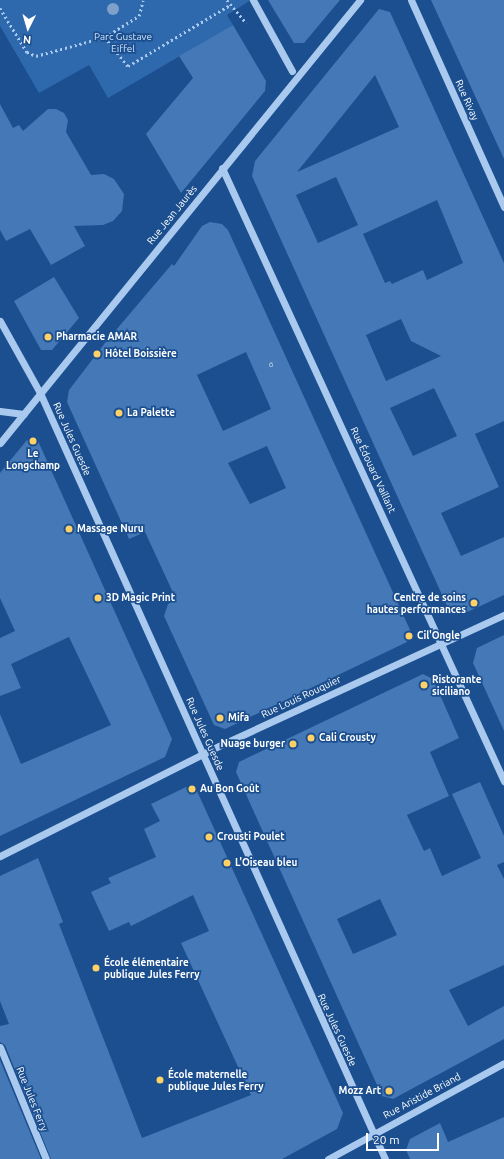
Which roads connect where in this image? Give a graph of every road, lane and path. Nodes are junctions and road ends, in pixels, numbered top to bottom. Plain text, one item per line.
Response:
1 (143, 0) edge
2 (253, 0) edge
3 (360, 0) edge
4 (411, 0) edge
5 (230, 4) dead end
6 (0, 8) edge
7 (105, 37) junction
8 (292, 71) dead end
9 (222, 168) junction
10 (504, 207) edge
11 (0, 321) edge
12 (40, 393) junction
13 (0, 410) edge
14 (24, 414) junction
15 (0, 443) edge
16 (504, 614) edge
17 (441, 643) junction
18 (202, 755) junction
19 (504, 781) edge
20 (0, 856) edge
21 (0, 1047) edge
22 (504, 1064) edge
23 (374, 1133) junction
24 (46, 1159) edge
25 (328, 1159) edge
26 (386, 1159) edge

1 - 7 path
2 - 8 street
3 - 9 street, Rue Jean Jaurès
4 - 10 street, Rue Rivay
5 - 7 path
6 - 7 path
9 - 12 street, Rue Jean Jaurès
9 - 17 street, Rue Édouard Vaillant
11 - 12 street, Rue Jules Guesde
12 - 14 street, Rue Jean Jaurès
12 - 18 street, Rue Jules Guesde
13 - 14 street
14 - 15 street, Rue Jean Jaurès
16 - 17 street, Rue Louis Rouquier
17 - 18 street, Rue Louis Rouquier
17 - 19 street, Rue Édouard Vaillant
18 - 20 street, Rue Louis Rouquier
18 - 23 street, Rue Jules Guesde
21 - 24 street, Rue Jules Ferry
22 - 23 street, Rue Aristide Briand
23 - 25 street, Rue Aristide Briand
23 - 26 street, Rue Jules Guesde

